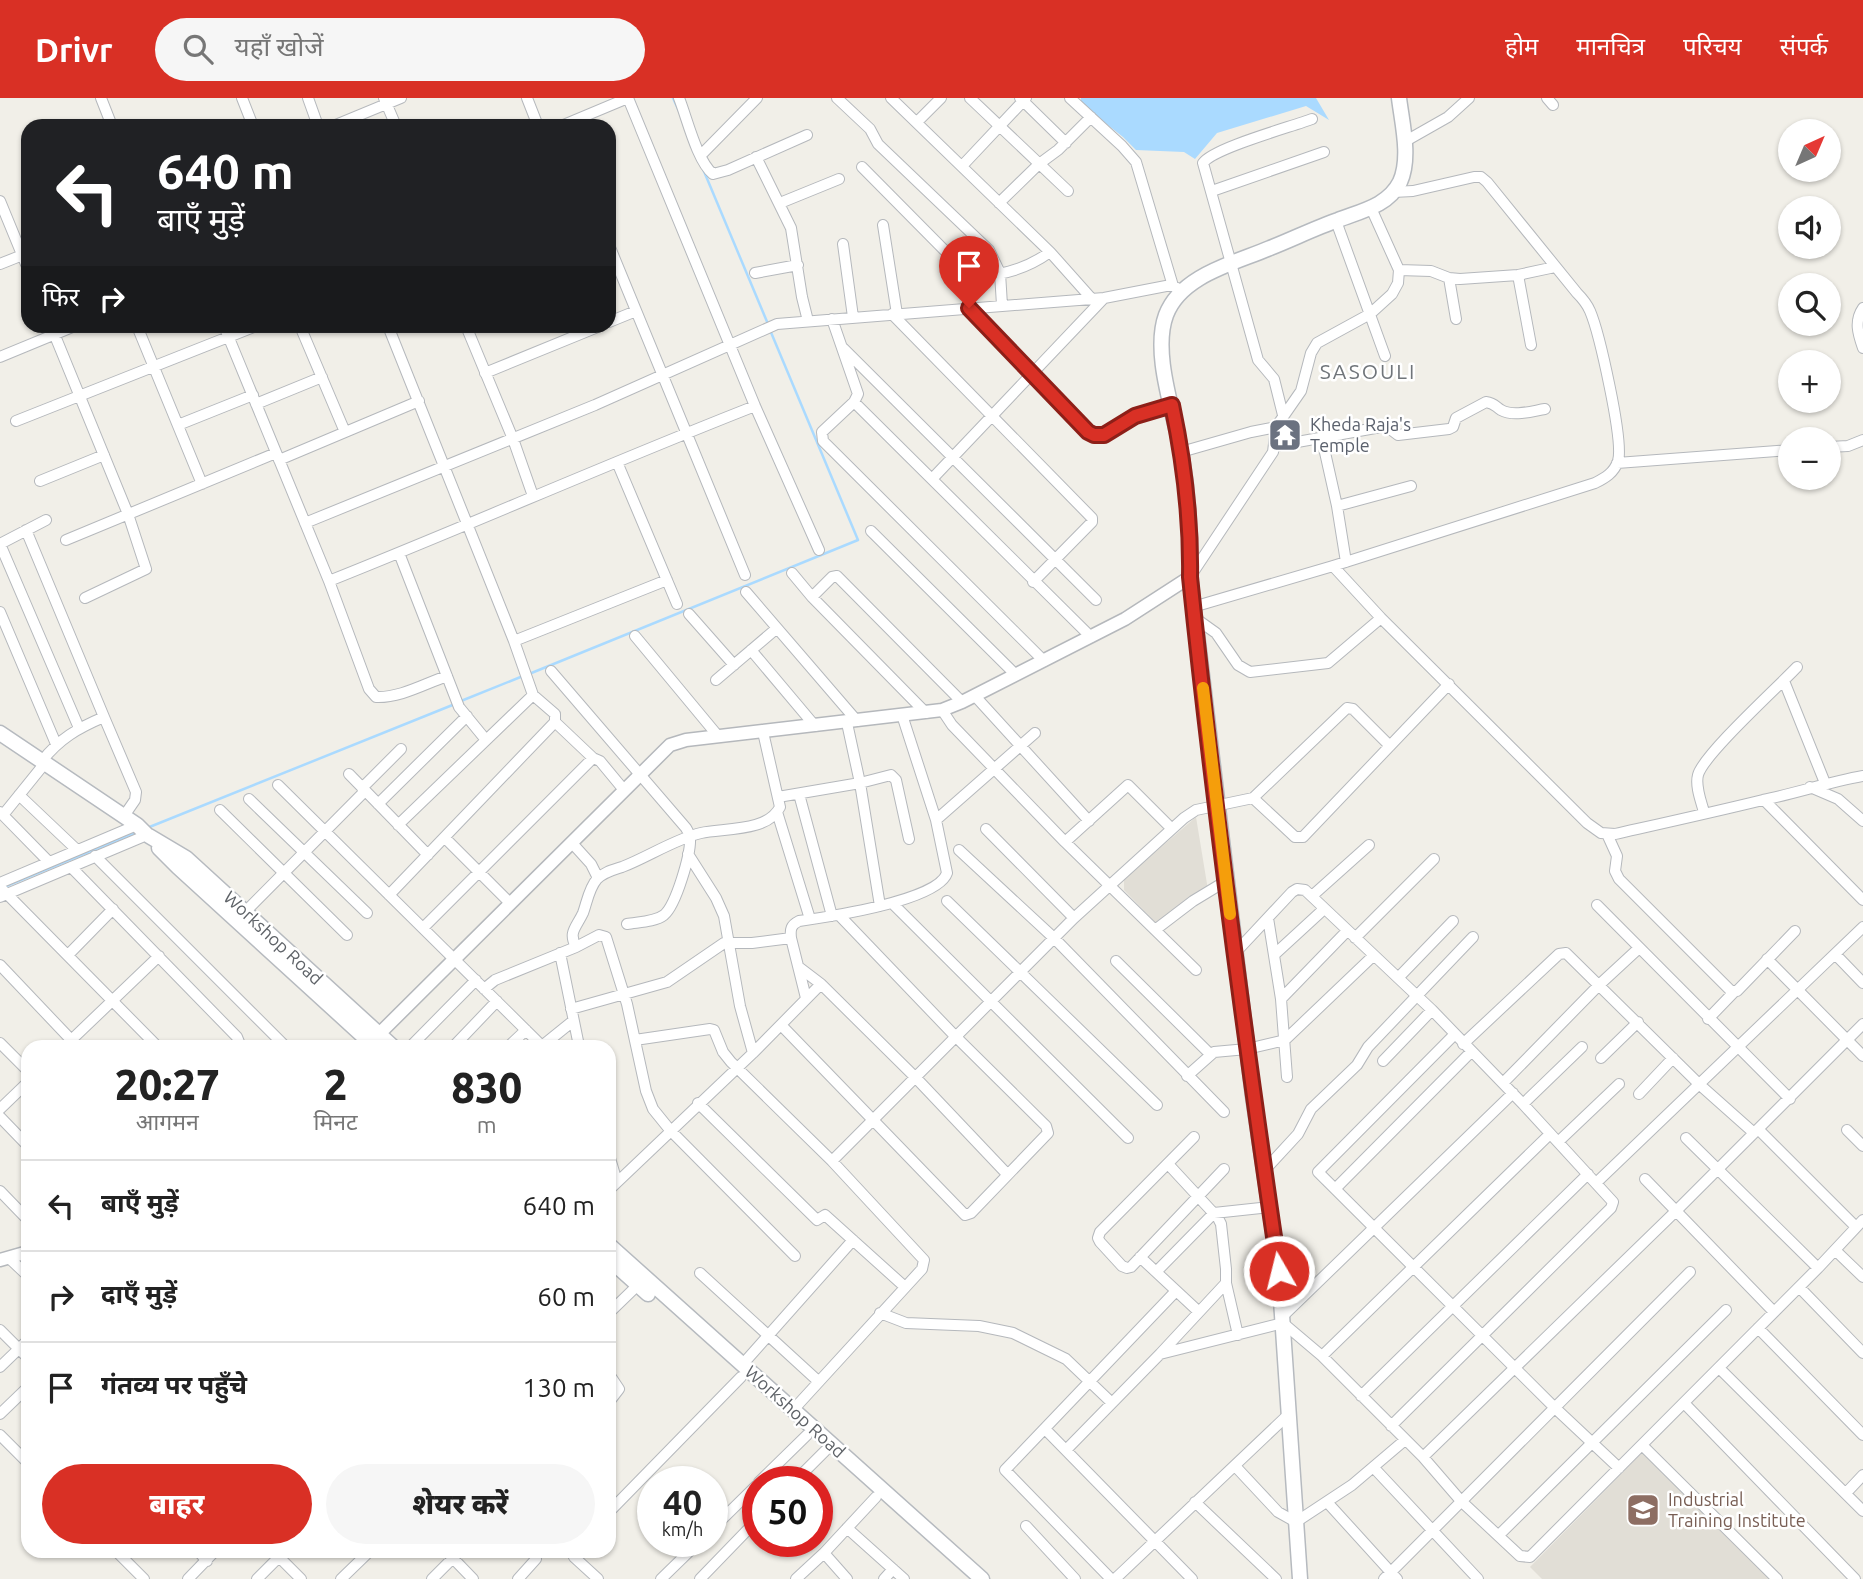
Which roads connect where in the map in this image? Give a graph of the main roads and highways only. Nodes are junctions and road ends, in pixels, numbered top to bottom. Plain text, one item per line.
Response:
1 (1399, 98) edge
2 (0, 733) edge
3 (144, 831) junction
4 (369, 1040) edge
5 (369, 1040) edge
6 (616, 1253) edge
7 (616, 1264) edge
8 (641, 1281) junction
9 (742, 1371) junction
10 (968, 1579) edge
11 (982, 1579) edge
12 (1300, 1579) edge

1 - 12 main road
2 - 3 main road, Workshop Road
3 - 4 main road, Workshop Road
3 - 5 main road, Workshop Road
6 - 8 main road, Workshop Road
7 - 8 main road, Workshop Road
8 - 9 main road, Workshop Road
9 - 10 main road, Workshop Road
9 - 11 main road, Workshop Road

